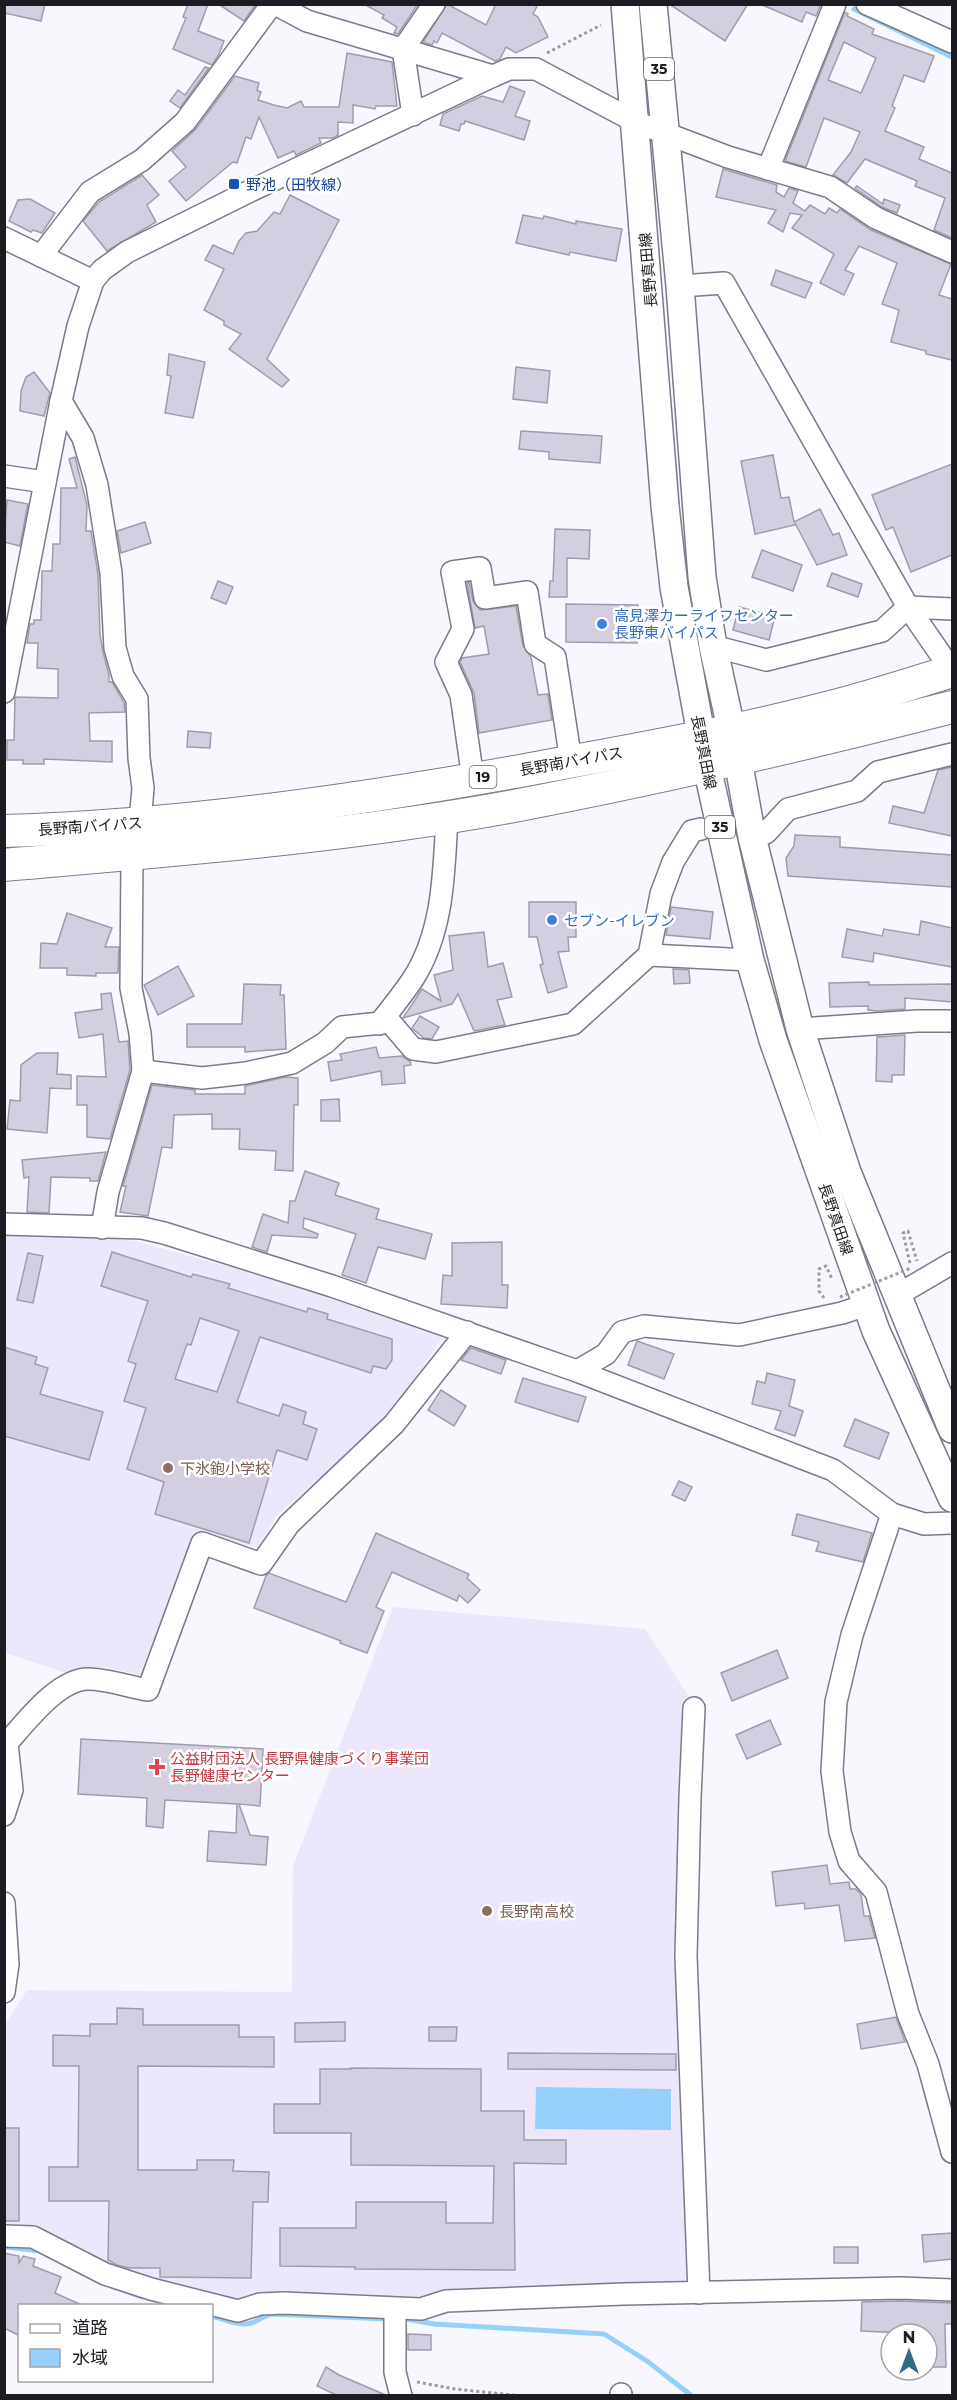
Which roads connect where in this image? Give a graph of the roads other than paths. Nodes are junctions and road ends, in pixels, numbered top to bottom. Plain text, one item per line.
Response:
1 (273, 4) edge
2 (434, 4) edge
3 (625, 4) edge
4 (653, 4) edge
5 (835, 4) edge
6 (867, 4) edge
7 (952, 42) edge
8 (404, 49) junction
9 (493, 76) junction
10 (413, 115) junction
11 (636, 122) junction
12 (665, 133) junction
13 (768, 169) junction
14 (4, 238) edge
15 (952, 252) edge
16 (41, 256) junction
17 (93, 281) junction
18 (680, 286) junction
19 (61, 401) junction
20 (4, 476) edge
21 (45, 482) junction
22 (908, 607) junction
23 (952, 609) edge
24 (712, 646) junction
25 (952, 671) edge
26 (4, 692) edge
27 (952, 707) edge
28 (716, 733) junction
29 (952, 754) edge
30 (738, 760) junction
31 (571, 761) junction
32 (707, 767) junction
33 (473, 779) junction
34 (447, 816) junction
35 (140, 822) junction
36 (701, 829) dead end
37 (4, 831) edge
38 (752, 837) junction
39 (132, 855) junction
40 (4, 865) edge
41 (649, 956) junction
42 (750, 960) junction
43 (952, 1022) edge
44 (379, 1023) junction
45 (800, 1029) junction
46 (143, 1071) junction
47 (4, 1224) edge
48 (102, 1228) junction
49 (952, 1263) edge
50 (896, 1296) junction
51 (866, 1305) junction
52 (467, 1332) junction
53 (577, 1371) junction
54 (952, 1429) edge
55 (952, 1498) edge
56 (892, 1514) junction
57 (952, 1523) edge
58 (694, 1708) dead end
59 (5, 1817) edge
60 (4, 1903) edge
61 (4, 1992) edge
62 (952, 2152) edge
63 (4, 2236) edge
64 (952, 2290) edge
65 (699, 2293) junction
66 (211, 2304) edge
67 (213, 2305) edge
68 (395, 2309) junction
69 (398, 2387) edge

1 - 8 street
1 - 16 street
2 - 8 street
3 - 11 main road, 長野真田線 / 35
4 - 12 main road, 長野真田線 / 35
5 - 13 street
6 - 7 street
8 - 9 street
8 - 10 street
9 - 10 street
9 - 11 street
10 - 17 street
11 - 12 street
11 - 28 main road, 長野真田線 / 35
12 - 13 street
12 - 18 main road, 長野真田線 / 35
13 - 15 street
14 - 16 street
16 - 17 street
17 - 19 street
18 - 22 street
18 - 24 main road, 長野真田線 / 35
19 - 21 street
19 - 35 street
20 - 21 street
21 - 26 street
22 - 23 street
22 - 24 street
22 - 25 street
24 - 28 main road, 長野真田線 / 35
25 - 28 highway, 長野南バイパス / 19
27 - 30 highway, 長野南バイパス / 19
28 - 30 main road, 長野真田線 / 35
28 - 31 highway, 長野南バイパス / 19
28 - 32 main road, 長野真田線 / 35
29 - 38 street
30 - 32 highway, 長野南バイパス / 19
30 - 38 main road, 長野真田線 / 35
31 - 33 highway, 長野南バイパス / 19
31 - 33 street
32 - 34 highway, 長野南バイパス / 19
32 - 42 main road, 長野真田線 / 35
33 - 35 highway, 長野南バイパス / 19
34 - 39 highway, 長野南バイパス / 19
34 - 44 street
35 - 37 highway, 長野南バイパス / 19
36 - 41 street
38 - 45 main road, 長野真田線 / 35
39 - 40 highway, 長野南バイパス / 19
39 - 46 street
41 - 42 street
41 - 44 street
42 - 51 main road, 長野真田線 / 35
43 - 45 street
44 - 46 street
45 - 50 main road, 長野真田線 / 35
46 - 48 street
47 - 48 street
48 - 52 street
49 - 50 street
50 - 54 main road, 長野真田線 / 35
51 - 53 street
51 - 55 main road, 長野真田線 / 35
52 - 53 street
52 - 59 street
53 - 56 street
56 - 57 street
56 - 62 street
58 - 65 street
60 - 61 street
63 - 66 street
64 - 65 street
65 - 68 street
67 - 68 street
68 - 69 street

